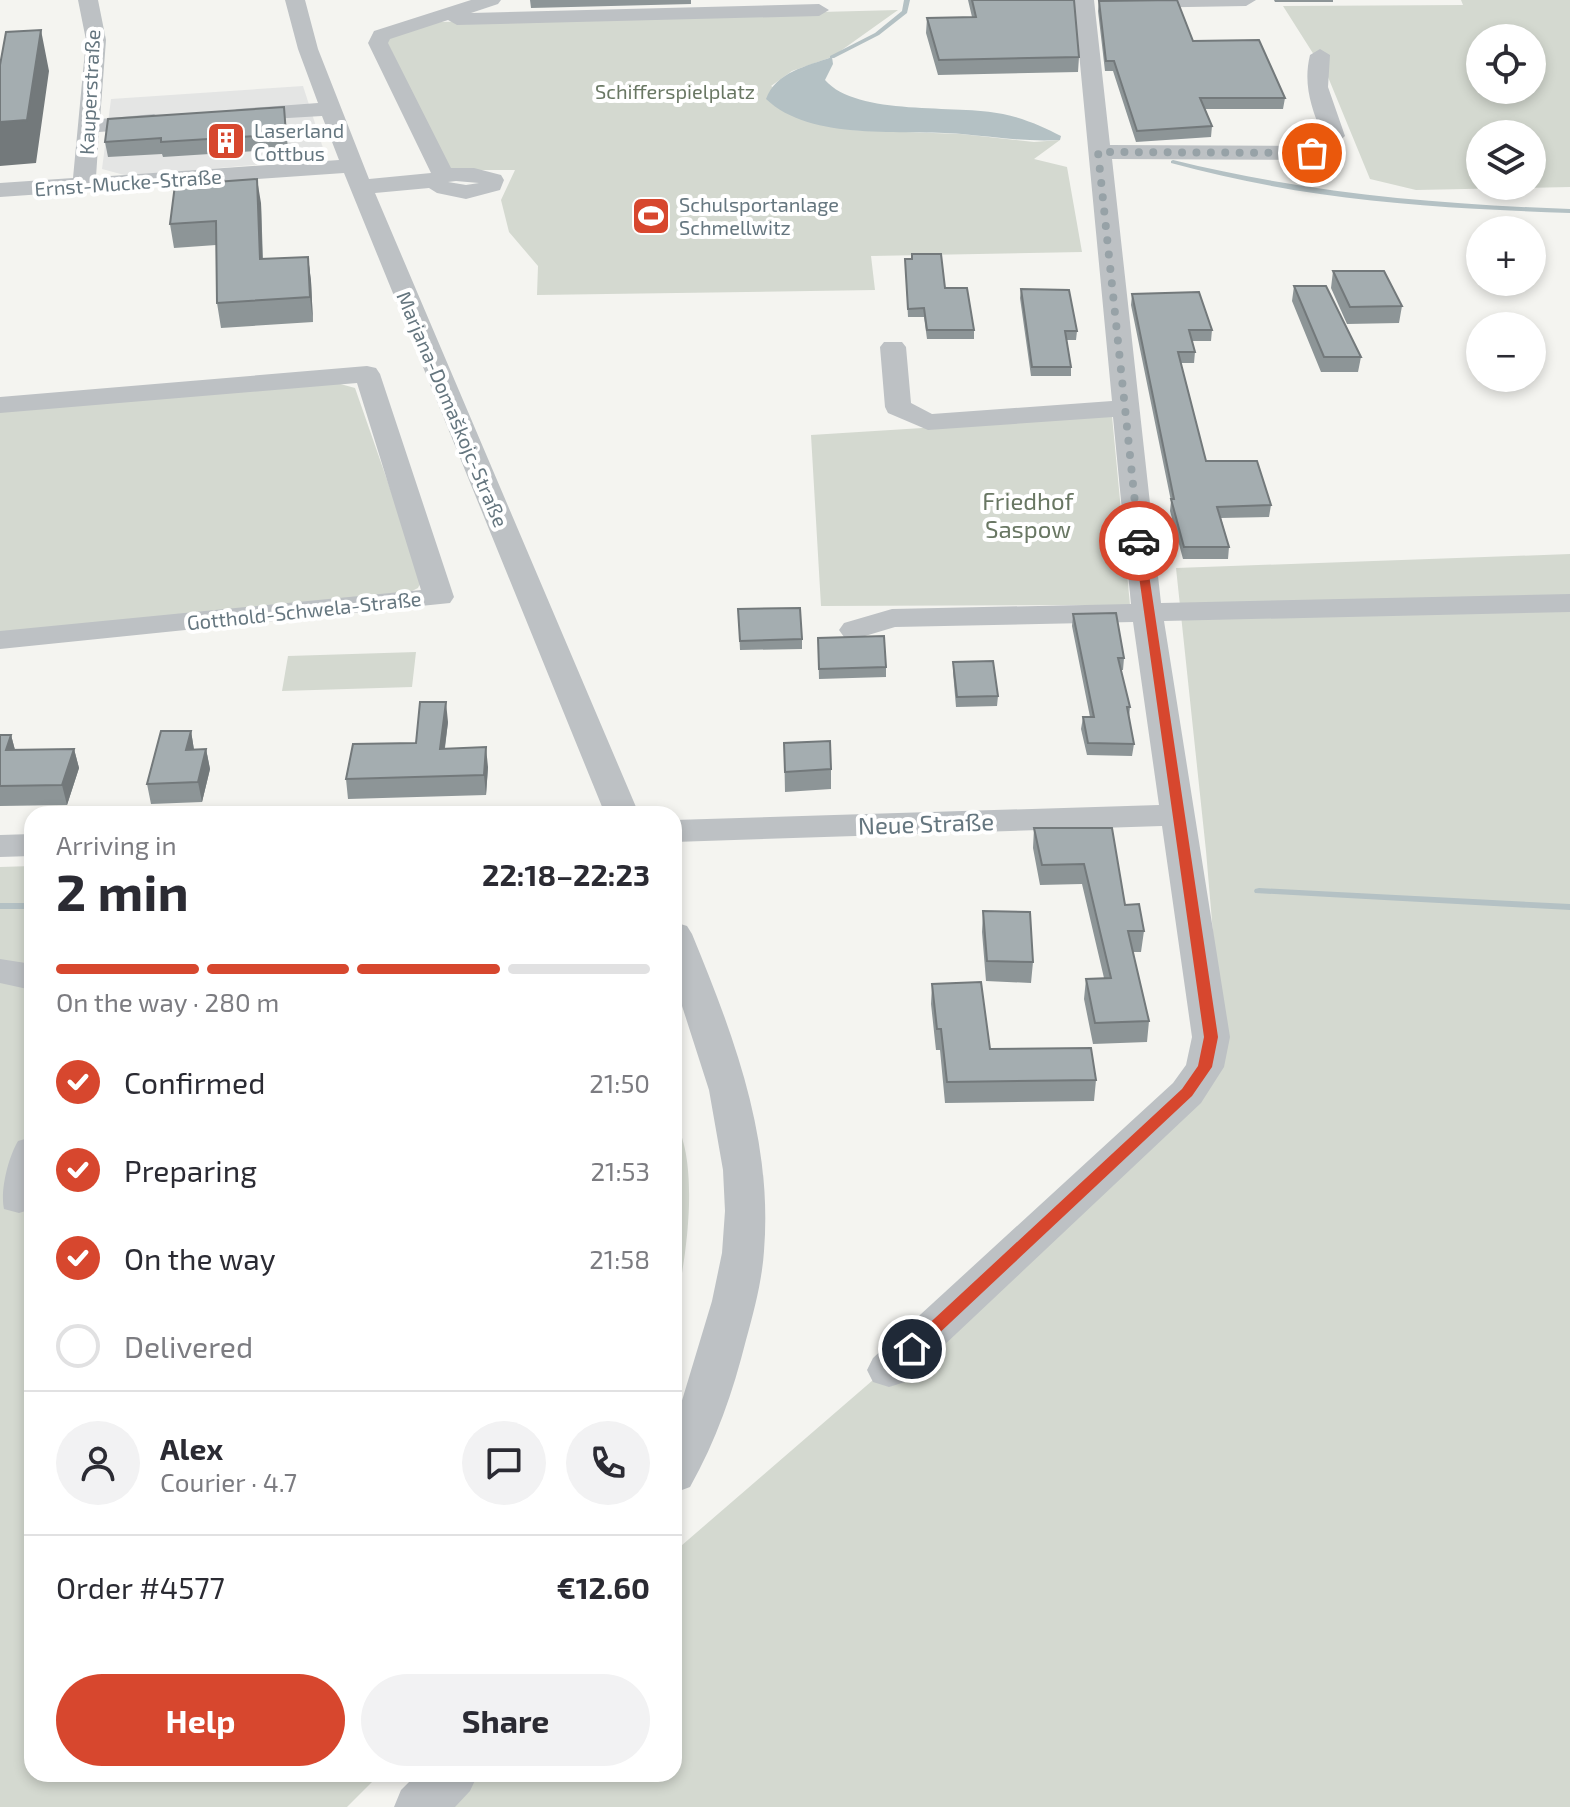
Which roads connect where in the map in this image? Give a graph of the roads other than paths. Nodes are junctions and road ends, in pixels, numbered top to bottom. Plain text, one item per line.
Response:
1 (88, 0) edge
2 (295, 0) edge
3 (491, 0) edge
4 (1246, 0) edge
5 (1095, 2) edge
6 (819, 10) dead end
7 (444, 17) junction
8 (1320, 55) dead end
9 (331, 109) junction
10 (209, 117) edge
11 (179, 119) edge
12 (89, 126) junction
13 (1098, 152) junction
14 (357, 177) junction
15 (84, 184) junction
16 (0, 190) edge
17 (893, 347) dead end
18 (0, 405) edge
19 (1124, 408) junction
20 (1570, 603) edge
21 (1147, 613) junction
22 (855, 630) dead end
23 (0, 640) edge
24 (619, 806) edge
25 (1178, 815) junction
26 (682, 831) edge
27 (24, 845) edge
28 (0, 846) edge
29 (682, 953) edge
30 (0, 971) edge
31 (24, 975) edge
32 (24, 1180) edge
33 (19, 1198) dead end
34 (889, 1370) dead end
35 (682, 1456) edge
36 (444, 1782) edge
37 (420, 1807) edge

1 - 12 street, Kauperstraße
2 - 9 street, Marjana-Domaškojc-Straße
3 - 7 street
4 - 5 street
5 - 13 street
6 - 7 street
7 - 14 street, Ernst-Mucke-Straße
8 - 13 street
9 - 10 street
9 - 14 street, Marjana-Domaškojc-Straße
11 - 12 street
12 - 15 street, Kauperstraße
13 - 19 street
14 - 15 street, Ernst-Mucke-Straße
14 - 24 street, Marjana-Domaškojc-Straße
15 - 16 street, Ernst-Mucke-Straße
17 - 19 street
18 - 23 street, Gotthold-Schwela-Straße
19 - 21 street
20 - 21 street
21 - 22 street
21 - 25 street
25 - 26 street, Neue Straße
25 - 34 street
27 - 28 street
29 - 35 street
30 - 31 street
32 - 33 street
36 - 37 street

